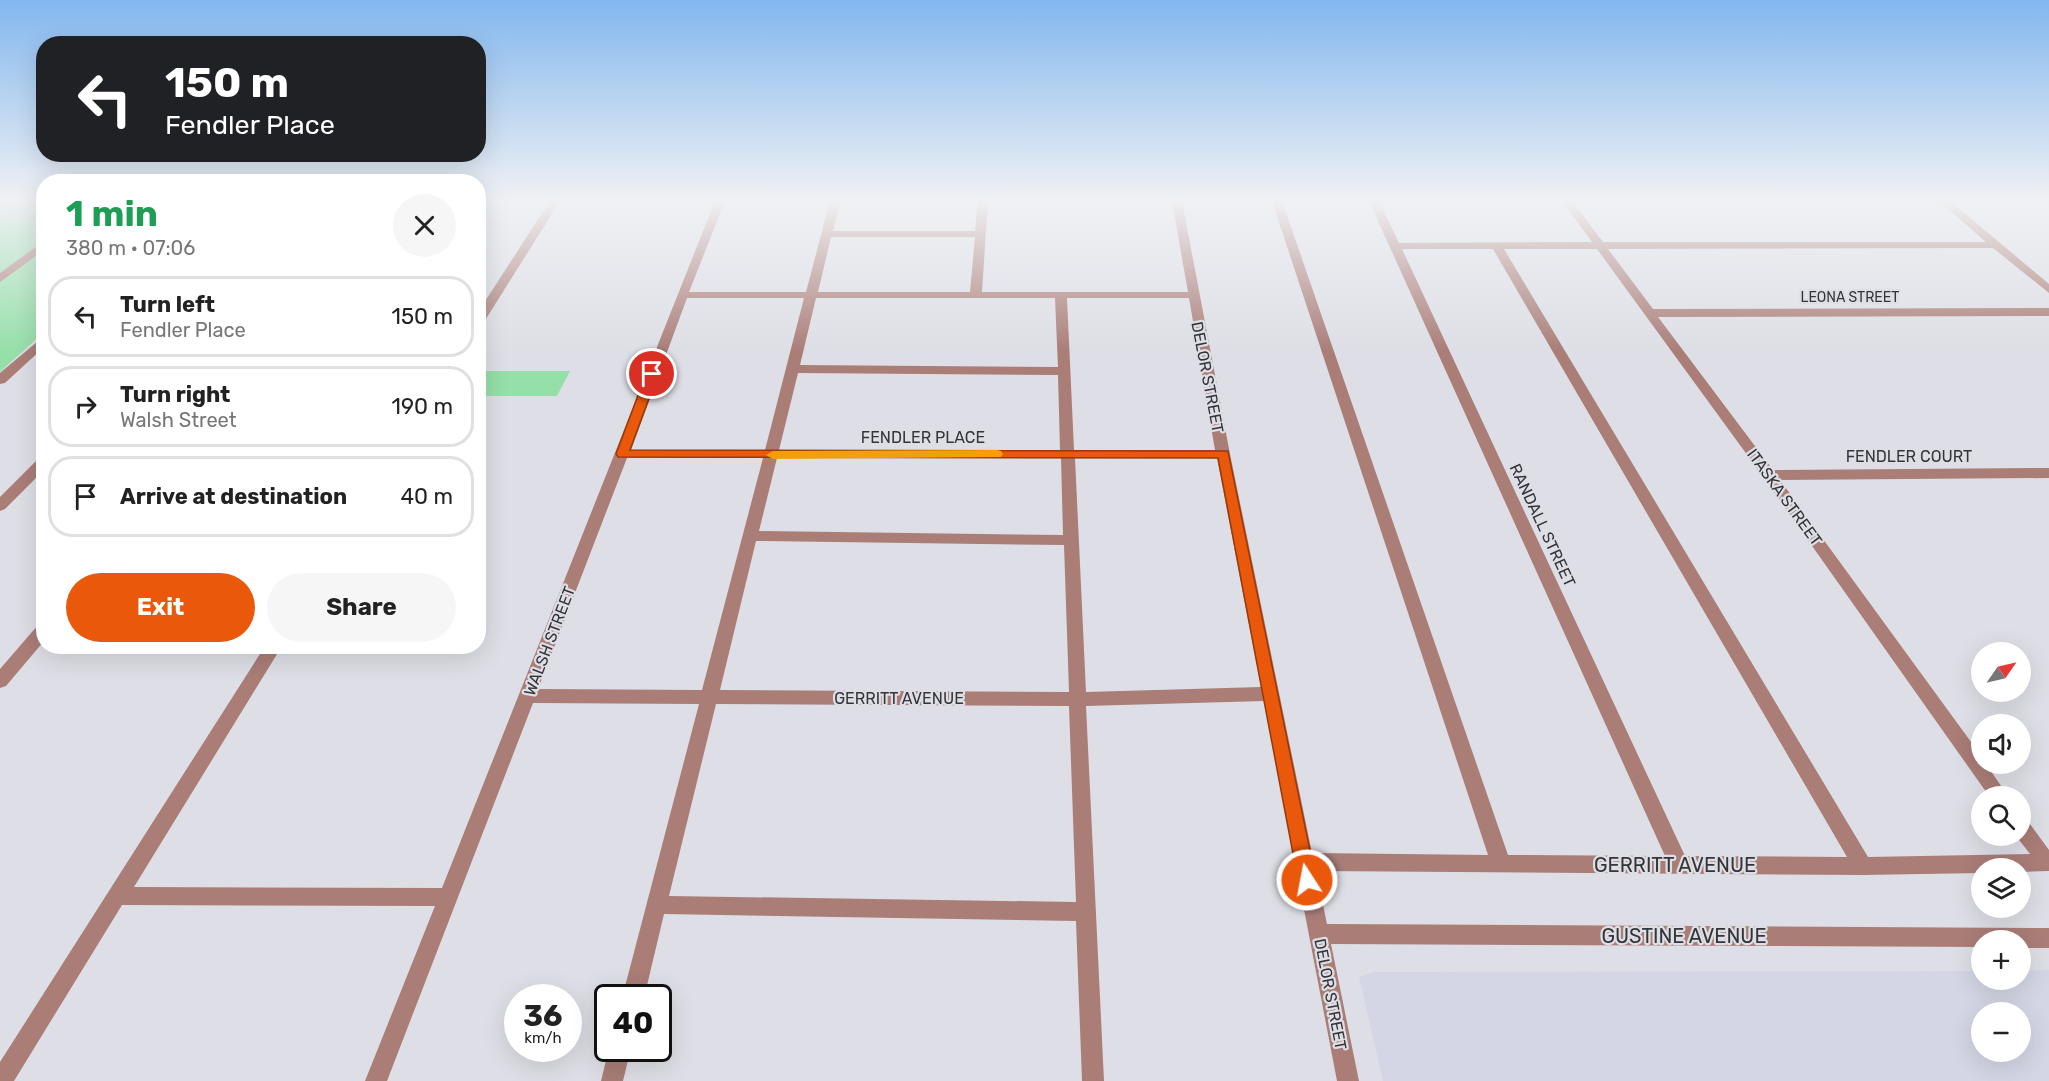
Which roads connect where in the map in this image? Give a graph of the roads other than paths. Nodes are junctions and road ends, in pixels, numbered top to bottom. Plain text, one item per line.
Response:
1 (34, 251) edge
2 (523, 251) edge
3 (700, 251) edge
4 (823, 251) edge
5 (980, 251) edge
6 (1185, 251) edge
7 (1294, 251) edge
8 (1397, 251) edge
9 (1500, 251) edge
10 (1606, 251) edge
11 (2004, 251) edge
12 (2, 275) edge
13 (2049, 290) edge
14 (682, 295) junction
15 (812, 295) junction
16 (976, 295) junction
17 (1061, 295) junction
18 (1192, 295) junction
19 (486, 309) edge
20 (2049, 312) edge
21 (1651, 313) junction
22 (36, 347) edge
23 (793, 369) junction
24 (1065, 371) junction
25 (0, 380) edge
26 (622, 454) junction
27 (1068, 454) junction
28 (1223, 454) junction
29 (771, 455) junction
30 (36, 469) edge
31 (2049, 473) edge
32 (1769, 475) junction
33 (0, 506) edge
34 (750, 536) junction
35 (1072, 540) junction
36 (36, 638) edge
37 (269, 654) edge
38 (0, 681) edge
39 (1270, 694) junction
40 (527, 696) junction
41 (709, 697) junction
42 (1079, 699) junction
43 (1992, 786) edge
44 (2031, 841) edge
45 (1304, 862) junction
46 (1501, 864) junction
47 (1679, 865) junction
48 (1863, 866) junction
49 (118, 896) junction
50 (448, 897) junction
51 (657, 905) junction
52 (1087, 912) junction
53 (1319, 934) junction
54 (2049, 938) edge
55 (637, 984) edge
56 (617, 1062) edge
57 (1, 1081) edge
58 (376, 1081) edge
59 (612, 1081) edge
60 (1093, 1081) edge
61 (1348, 1081) edge

1 - 12 street
2 - 19 street
3 - 14 street, WALSH STREET
4 - 15 street
5 - 16 street
6 - 18 street, DELOR STREET
7 - 46 street
8 - 47 street, RANDALL STREET
9 - 48 street
10 - 21 street, ITASKA STREET
11 - 13 street
14 - 15 street
14 - 26 street, WALSH STREET
15 - 16 street
15 - 23 street
16 - 17 street
17 - 18 street
17 - 24 street
18 - 28 street, DELOR STREET
20 - 21 street, LEONA STREET
21 - 32 street, ITASKA STREET
22 - 25 street
23 - 24 street
23 - 29 street
24 - 27 street
26 - 29 street, FENDLER PLACE
26 - 40 street, WALSH STREET
27 - 28 street, FENDLER PLACE
27 - 29 street, FENDLER PLACE
27 - 35 street
28 - 39 street, DELOR STREET
29 - 34 street
30 - 33 street
31 - 32 street, FENDLER COURT
32 - 43 street, ITASKA STREET
34 - 35 street
34 - 41 street
35 - 42 street
36 - 38 street
37 - 49 street
39 - 42 street, GERRITT AVENUE
39 - 45 street, DELOR STREET
40 - 41 street, GERRITT AVENUE
40 - 50 street, WALSH STREET
41 - 42 street, GERRITT AVENUE
41 - 51 street
42 - 52 street
44 - 48 street, GERRITT AVENUE
45 - 46 street, GERRITT AVENUE
45 - 53 street, DELOR STREET
46 - 47 street, GERRITT AVENUE
47 - 48 street, GERRITT AVENUE
49 - 50 street
49 - 57 street
50 - 58 street, WALSH STREET
51 - 52 street
51 - 55 street
52 - 60 street
53 - 54 street, GUSTINE AVENUE
53 - 61 street, DELOR STREET
56 - 59 street

